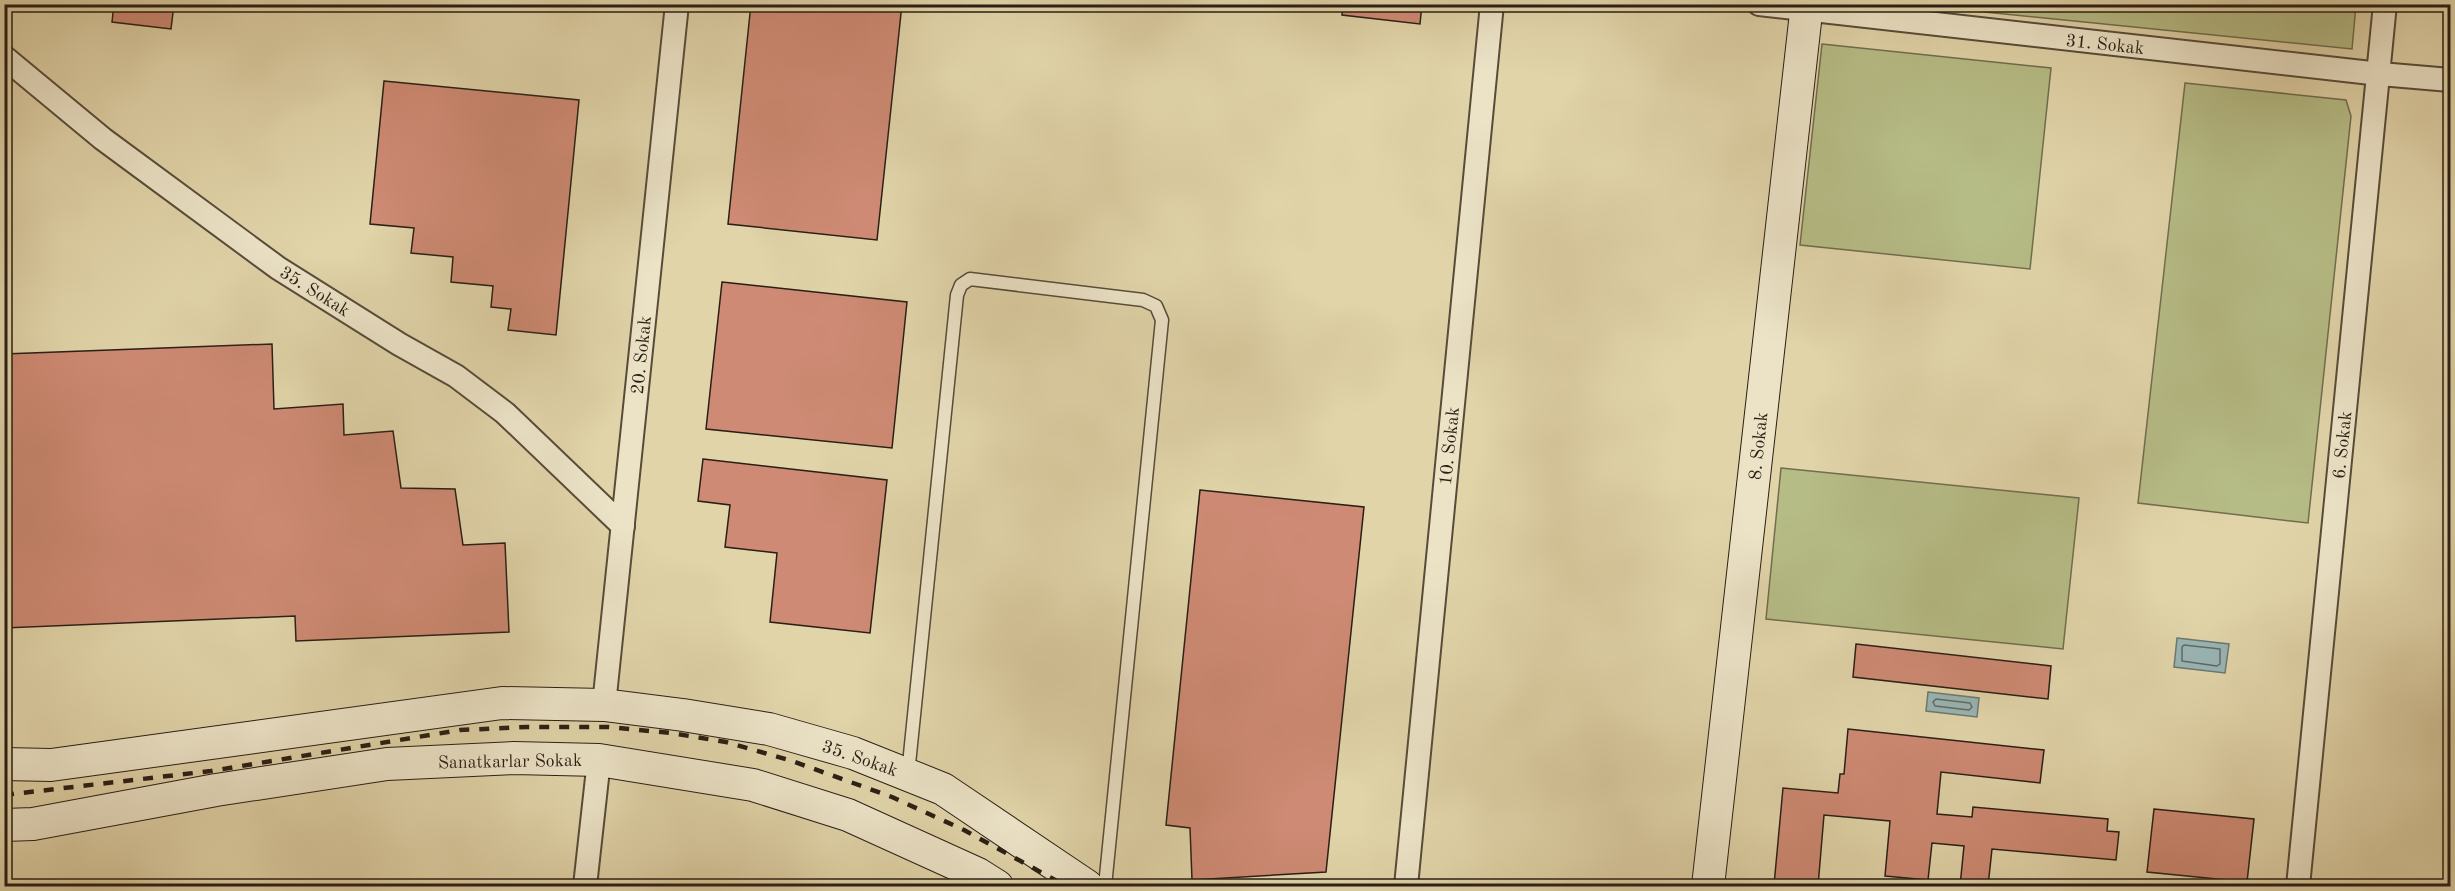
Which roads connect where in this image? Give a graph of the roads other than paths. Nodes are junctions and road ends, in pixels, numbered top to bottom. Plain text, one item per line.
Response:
1 (677, 4) edge
2 (1492, 4) edge
3 (1759, 4) edge
4 (2385, 4) edge
5 (1807, 8) edge
6 (4, 57) edge
7 (2380, 75) junction
8 (2451, 80) edge
9 (623, 526) junction
10 (604, 705) junction
11 (599, 760) junction
12 (4, 764) edge
13 (908, 775) junction
14 (4, 825) edge
15 (585, 886) edge
16 (997, 886) edge
17 (1087, 886) edge
18 (1105, 886) edge
19 (1406, 886) edge
20 (1708, 886) edge
21 (2298, 886) edge

1 - 9 street, 20. Sokak
2 - 19 street, 10. Sokak
3 - 5 street, 31. Sokak
4 - 7 street, 6. Sokak
5 - 7 street, 31. Sokak
5 - 20 street, 8. Sokak
6 - 9 street, 35. Sokak
7 - 8 street, 31. Sokak
7 - 21 street, 6. Sokak
9 - 10 street, 20. Sokak
10 - 12 street, 35. Sokak
10 - 13 street, 35. Sokak
11 - 14 street, Sanatkarlar Sokak
11 - 15 street
11 - 16 street, Sanatkarlar Sokak
13 - 17 street, 35. Sokak
13 - 18 lane

